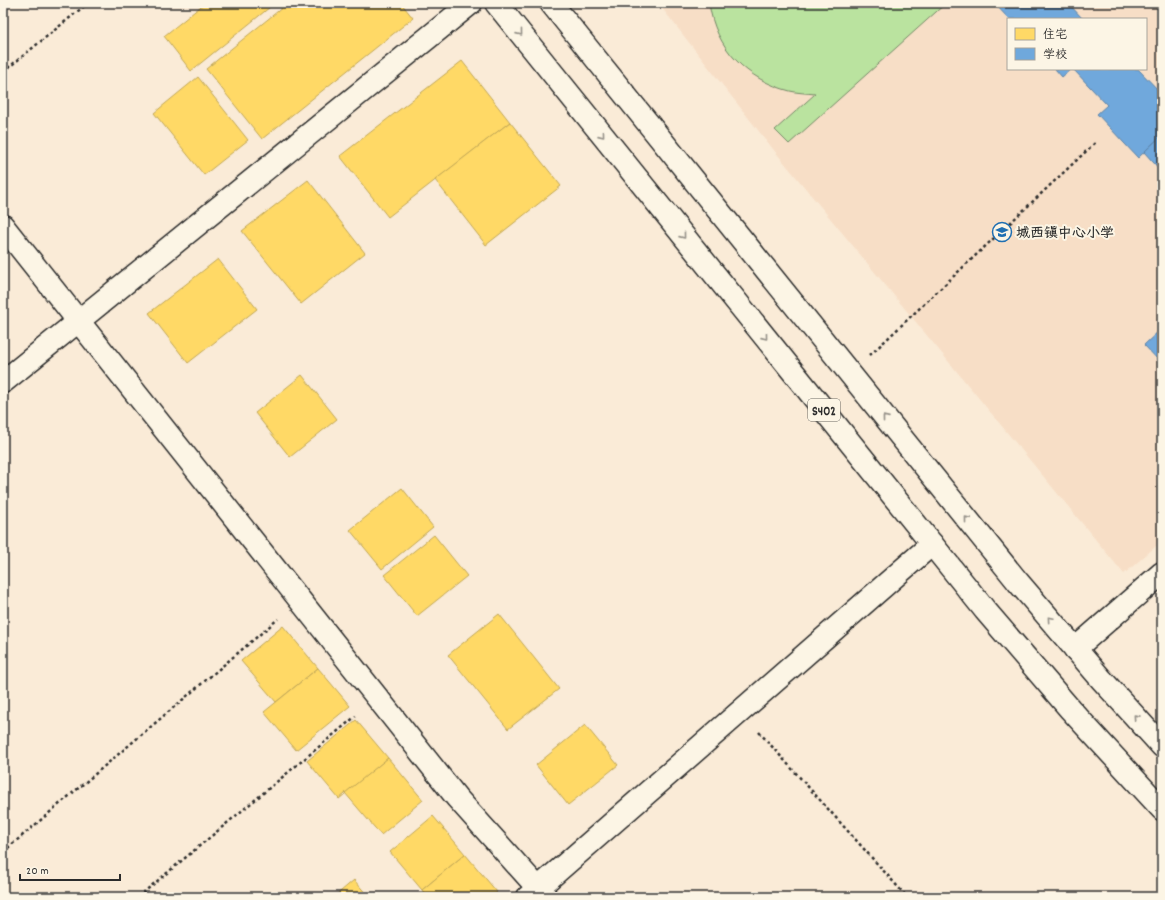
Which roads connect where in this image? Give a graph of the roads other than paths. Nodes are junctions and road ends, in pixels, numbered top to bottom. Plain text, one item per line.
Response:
1 (471, 3) edge
2 (496, 3) edge
3 (551, 3) edge
4 (3, 226) edge
5 (78, 321) junction
6 (3, 382) edge
7 (932, 544) junction
8 (1162, 573) edge
9 (1075, 649) junction
10 (1162, 746) edge
11 (1162, 809) edge
12 (537, 894) edge

1 - 5 street
2 -> 7 street, S402
9 -> 3 street
4 - 5 street
5 - 6 street
5 - 12 street
7 - 11 street, S402
7 - 12 street
8 - 9 street
10 -> 9 street

